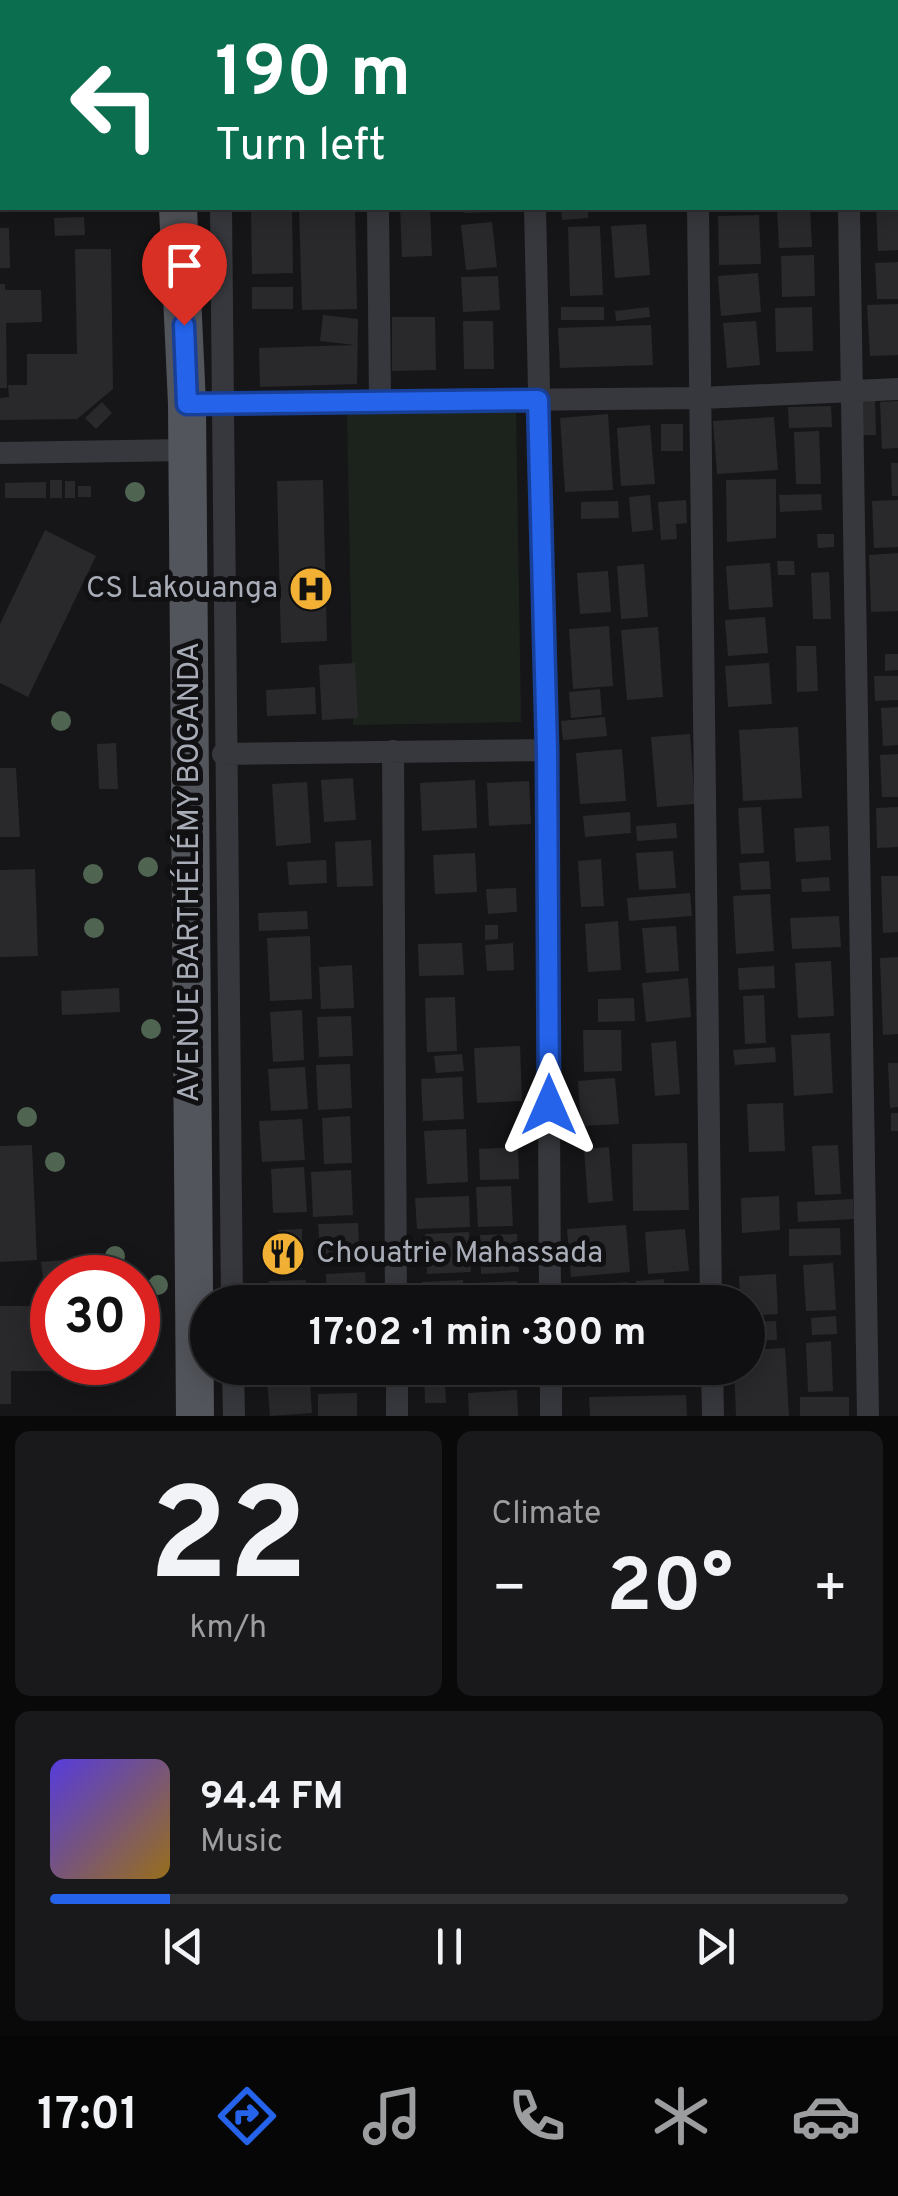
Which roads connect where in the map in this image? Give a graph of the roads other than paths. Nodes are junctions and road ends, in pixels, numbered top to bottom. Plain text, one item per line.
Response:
1 (178, 210) edge
2 (221, 210) edge
3 (378, 210) edge
4 (535, 210) edge
5 (698, 210) edge
6 (849, 210) edge
7 (898, 389) edge
8 (852, 390) junction
9 (701, 398) junction
10 (380, 400) junction
11 (538, 400) junction
12 (205, 404) junction
13 (187, 450) junction
14 (0, 453) edge
15 (547, 750) junction
16 (393, 752) junction
17 (224, 754) junction
18 (232, 1285) edge
19 (396, 1285) edge
20 (550, 1285) edge
21 (712, 1285) edge
22 (233, 1385) edge
23 (397, 1385) edge
24 (550, 1385) edge
25 (712, 1385) edge
26 (195, 1416) edge
27 (234, 1416) edge
28 (397, 1416) edge
29 (551, 1416) edge
30 (713, 1416) edge
31 (868, 1416) edge

1 - 12 main road, AVENUE BARTHÉLÉMY BOGANDA
2 - 12 street
3 - 10 street
4 - 11 street
5 - 9 street
6 - 8 street
7 - 8 street
8 - 9 street
8 - 31 street
9 - 11 street
9 - 21 street
10 - 11 street
10 - 12 street
11 - 15 street
12 - 13 main road, AVENUE BARTHÉLÉMY BOGANDA
12 - 17 street
13 - 14 street
13 - 26 main road, AVENUE BARTHÉLÉMY BOGANDA
15 - 16 street
15 - 20 street
16 - 17 street
16 - 19 street
17 - 18 street
22 - 27 street
23 - 28 street
24 - 29 street
25 - 30 street

